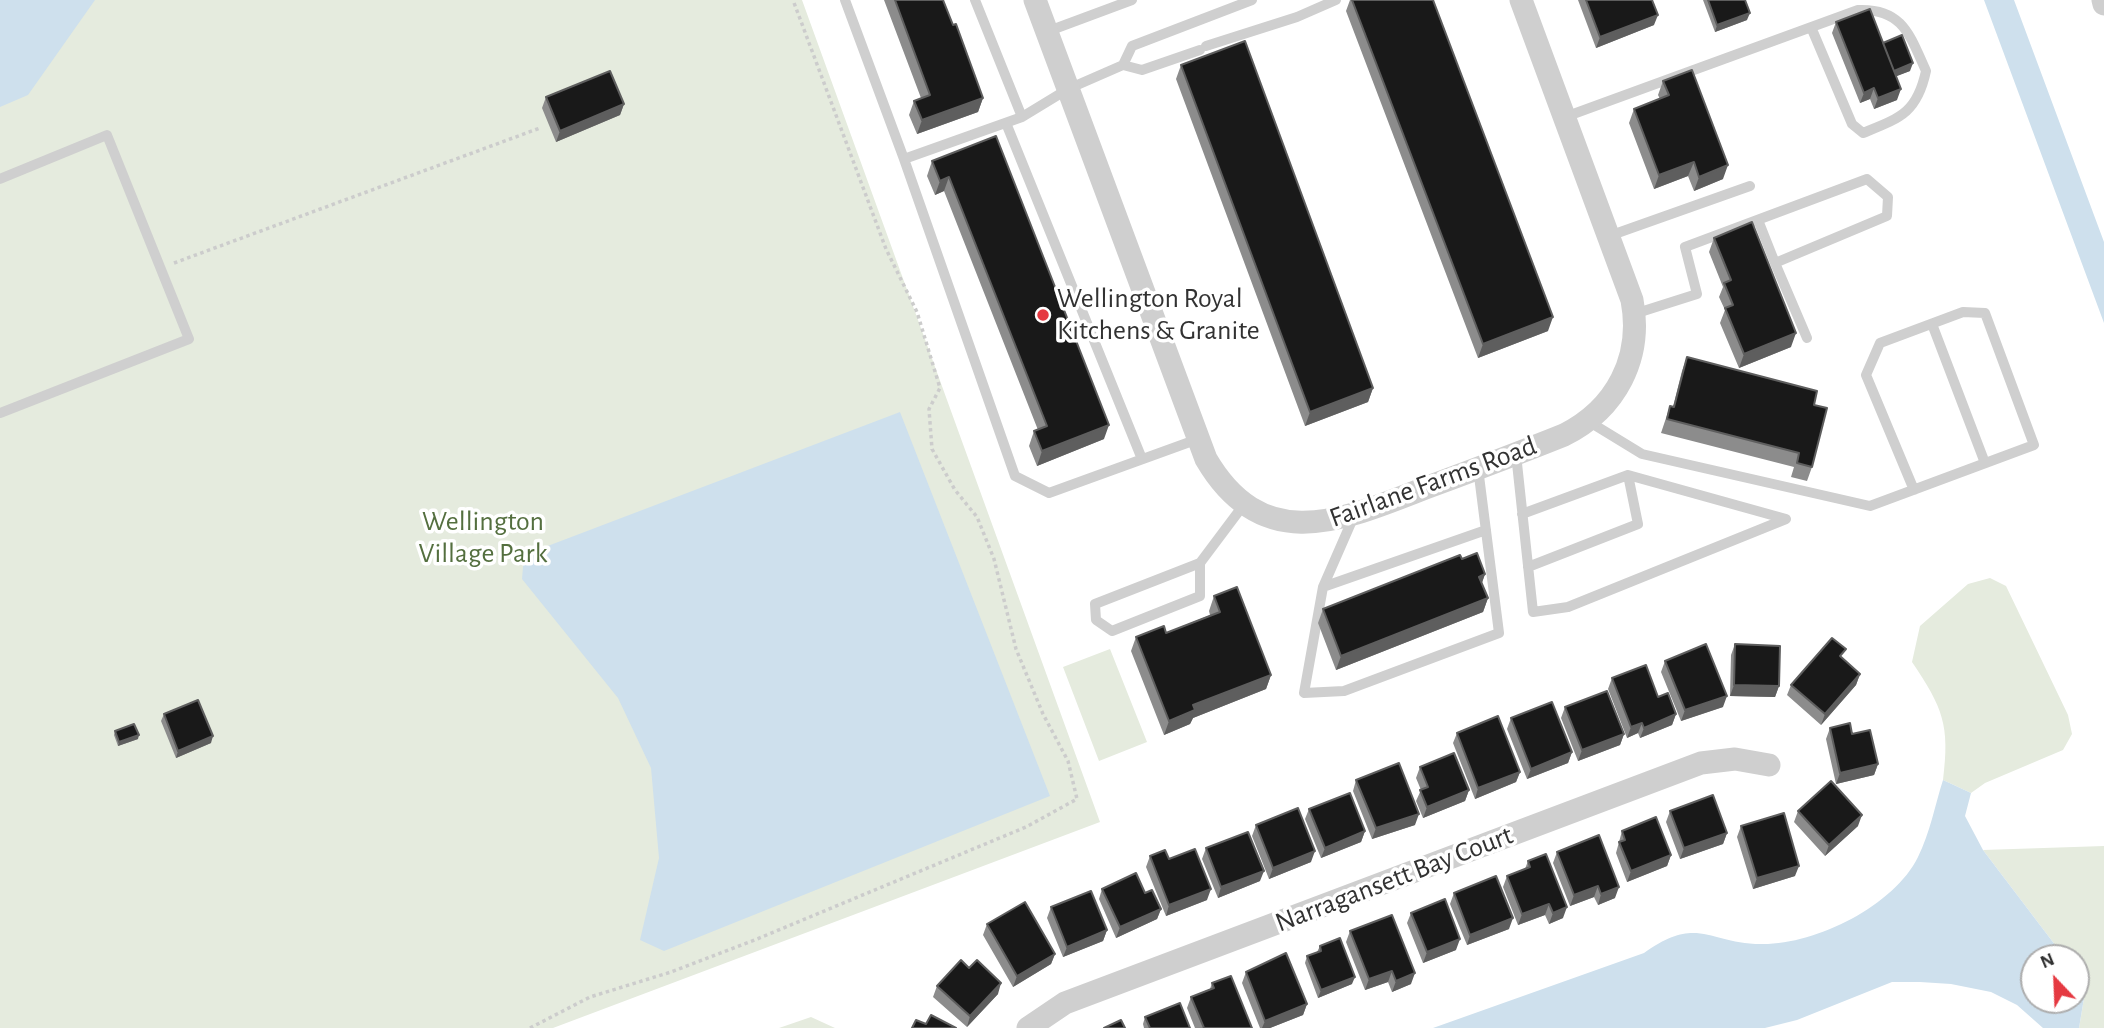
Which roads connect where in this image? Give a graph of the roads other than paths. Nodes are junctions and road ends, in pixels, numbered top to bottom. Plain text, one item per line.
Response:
1 (845, 0) edge
2 (975, 0) edge
3 (1034, 0) edge
4 (1252, 0) edge
5 (1336, 0) edge
6 (1521, 0) edge
7 (1127, 1) edge
8 (1811, 27) junction
9 (1046, 32) junction
10 (1123, 65) junction
11 (1068, 89) junction
12 (1022, 117) junction
13 (1565, 117) junction
14 (1006, 123) junction
15 (904, 159) junction
16 (0, 179) edge
17 (1750, 186) dead end
18 (1758, 220) junction
19 (1609, 236) junction
20 (1775, 263) junction
21 (1634, 314) junction
22 (1932, 324) junction
23 (1807, 338) dead end
24 (0, 413) edge
25 (1588, 421) junction
26 (1198, 439) junction
27 (1516, 454) junction
28 (1142, 459) junction
29 (1985, 463) junction
30 (1478, 468) junction
31 (1628, 475) junction
32 (1914, 490) junction
33 (1245, 503) junction
34 (1522, 514) junction
35 (1354, 516) junction
36 (1486, 530) junction
37 (1200, 563) junction
38 (1528, 567) junction
39 (1323, 587) junction
40 (1769, 765) dead end
41 (1028, 1028) edge

1 - 15 lane
2 - 12 lane
3 - 9 street, Fairlane Farms Road
4 - 10 lane
5 - 10 lane
6 - 13 street, Fairlane Farms Road
7 - 9 lane
8 - 8 lane
8 - 13 lane
9 - 11 street, Fairlane Farms Road
10 - 11 lane
11 - 12 lane
11 - 26 street, Fairlane Farms Road
12 - 14 lane
13 - 19 street, Fairlane Farms Road
14 - 15 lane
14 - 28 lane
15 - 28 lane
16 - 24 lane
17 - 19 lane
18 - 20 lane
18 - 20 lane
18 - 21 lane
19 - 21 street, Fairlane Farms Road
20 - 23 lane
21 - 25 street, Fairlane Farms Road
22 - 29 lane
22 - 29 lane
22 - 32 lane
25 - 27 street, Fairlane Farms Road
25 - 32 lane
26 - 28 lane
26 - 33 street, Fairlane Farms Road
27 - 30 street, Fairlane Farms Road
27 - 34 lane
29 - 32 lane
30 - 35 street, Fairlane Farms Road
30 - 36 lane
31 - 34 lane
31 - 38 lane
31 - 38 lane
33 - 35 street, Fairlane Farms Road
33 - 37 lane
34 - 38 lane
35 - 39 lane
36 - 39 lane
36 - 39 lane
37 - 37 lane
40 - 41 street, Narragansett Bay Court

